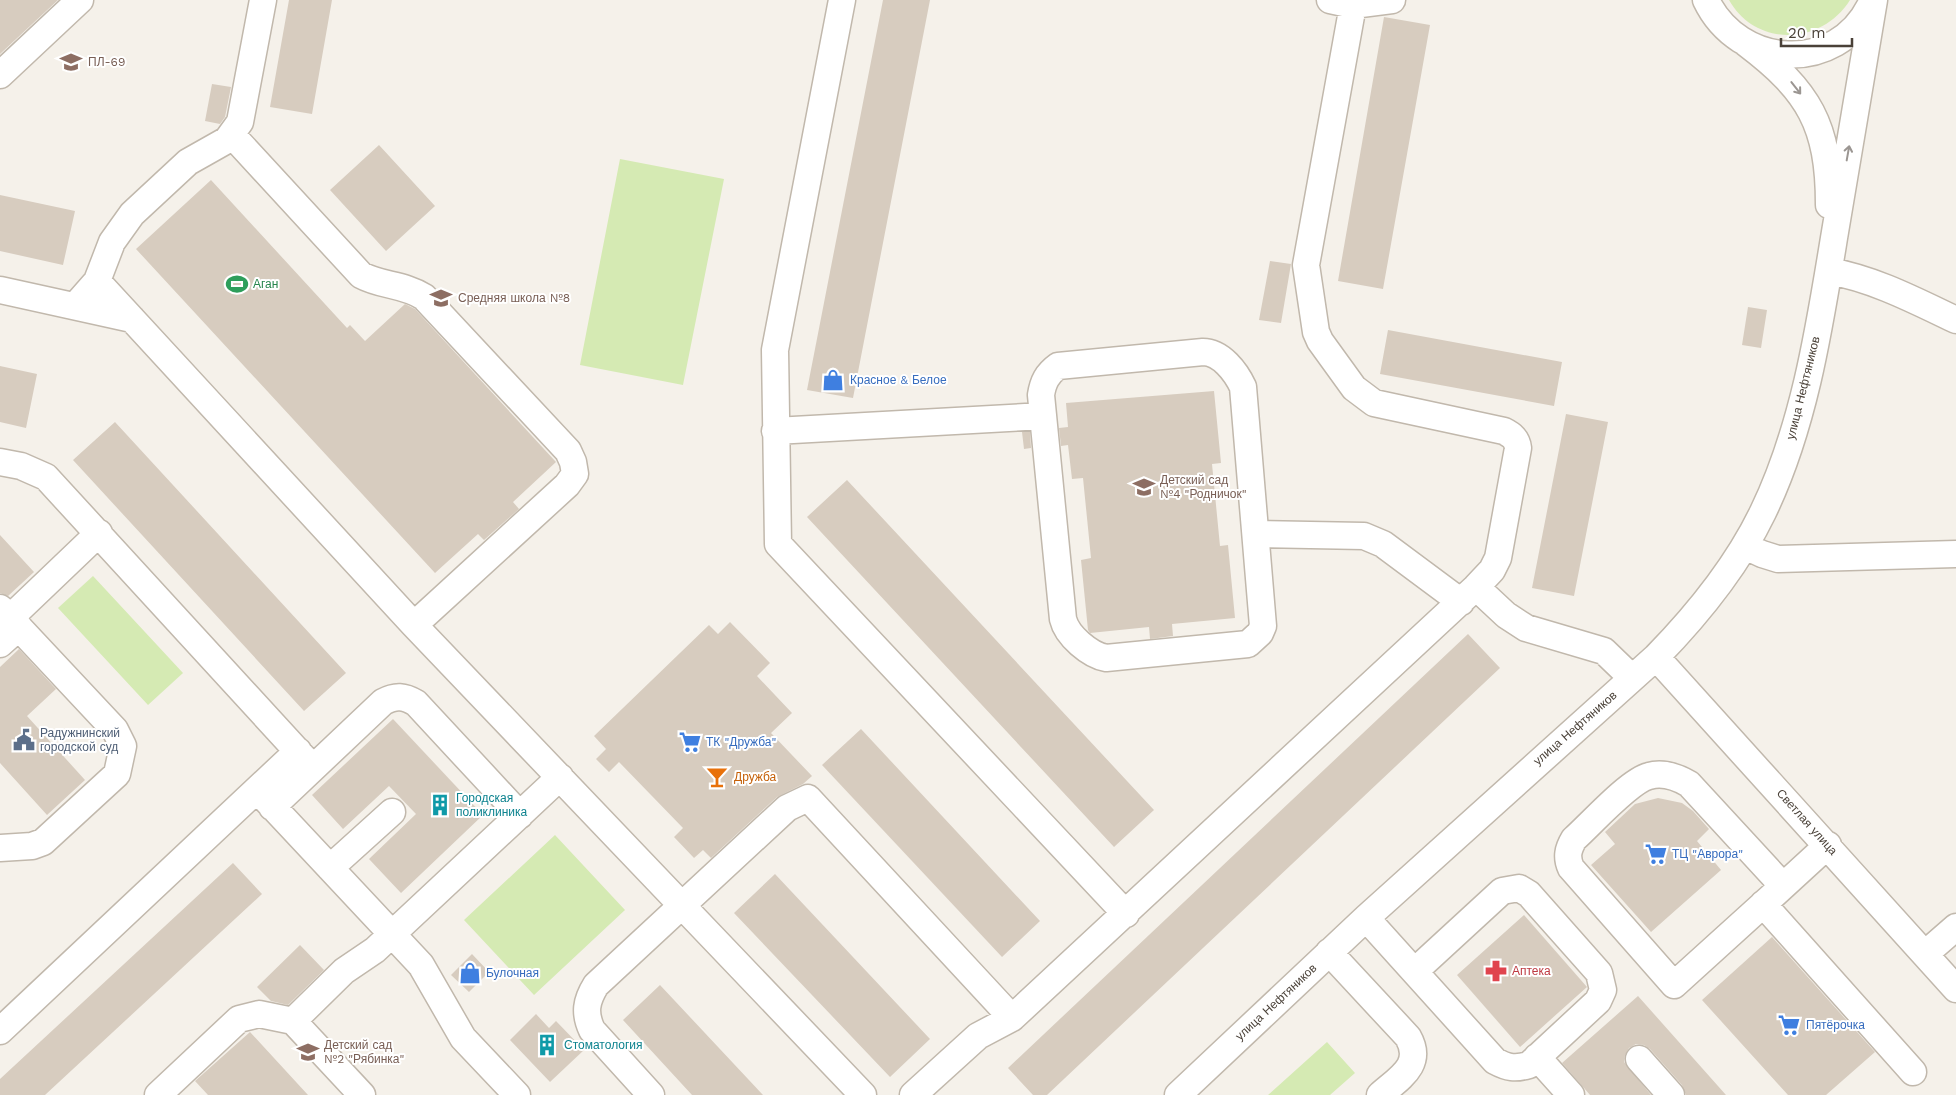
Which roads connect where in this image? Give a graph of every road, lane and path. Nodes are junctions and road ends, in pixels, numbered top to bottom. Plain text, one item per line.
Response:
1 (80, 0) edge
2 (263, 0) edge
3 (842, 0) edge
4 (1392, 0) edge
5 (1706, 0) edge
6 (1873, 0) edge
7 (1342, 2) edge
8 (1747, 44) junction
9 (0, 74) edge
10 (232, 136) junction
11 (1829, 271) junction
12 (97, 280) junction
13 (0, 290) edge
14 (75, 306) junction
15 (132, 319) junction
16 (1956, 320) edge
17 (1043, 416) junction
18 (775, 431) junction
19 (0, 462) edge
20 (99, 532) junction
21 (1257, 534) junction
22 (1745, 546) junction
23 (1956, 554) edge
24 (1469, 595) junction
25 (7, 624) edge
26 (414, 625) junction
27 (1656, 656) junction
28 (1632, 678) junction
29 (306, 760) junction
30 (560, 777) junction
31 (265, 799) junction
32 (392, 812) dead end
33 (520, 815) junction
34 (1828, 845) junction
35 (0, 848) edge
36 (330, 868) junction
37 (1783, 886) junction
38 (682, 904) junction
39 (1763, 904) junction
40 (1126, 914) junction
41 (1366, 918) junction
42 (1956, 927) edge
43 (392, 934) junction
44 (1329, 952) junction
45 (1925, 954) junction
46 (1415, 971) junction
47 (1956, 989) edge
48 (1012, 1018) junction
49 (293, 1021) junction
50 (0, 1031) edge
51 (1536, 1057) junction
52 (1639, 1059) dead end
53 (1913, 1072) dead end
54 (158, 1095) edge
55 (362, 1095) edge
56 (517, 1095) edge
57 (651, 1095) edge
58 (863, 1095) edge
59 (913, 1095) edge
60 (1178, 1095) edge
61 (1380, 1095) edge
62 (1570, 1095) edge
63 (1671, 1095) edge

1 - 9 street
2 - 10 street
3 - 18 street
4 - 7 street
5 - 8 street
6 - 8 street
11 -> 6 street
7 - 24 street
8 -> 11 street
10 - 12 street
10 - 26 street
11 - 16 street
11 - 22 street, улица Нефтяников
12 - 14 street
12 - 15 street
13 - 14 street
14 - 15 street
15 - 26 street
17 - 18 street
17 - 21 street
17 - 21 street
18 - 40 street
19 - 20 street
20 - 25 street
20 - 29 street
21 - 24 street
22 - 23 street
22 - 27 street, улица Нефтяников
24 - 28 street
24 - 40 street
25 - 35 street
26 - 30 street
27 - 28 street, улица Нефтяников
27 - 34 street, Светлая улица
28 - 41 street, улица Нефтяников
29 - 31 street
29 - 33 street
30 - 33 street
30 - 38 street
31 - 36 street
31 - 50 street
32 - 36 street
33 - 43 street
34 - 37 street
34 - 45 street, Светлая улица
36 - 43 street
37 - 39 street
37 - 39 street
38 - 48 street
38 - 57 street
38 - 58 street
39 - 53 street
40 - 48 street
41 - 44 street, улица Нефтяников
41 - 46 street
42 - 45 street
43 - 49 street
43 - 56 street
44 - 60 street, улица Нефтяников
44 - 61 street
45 - 47 street, Светлая улица
46 - 51 street
46 - 51 street
48 - 59 street
49 - 54 street
49 - 55 street
51 - 62 street
52 - 63 street

